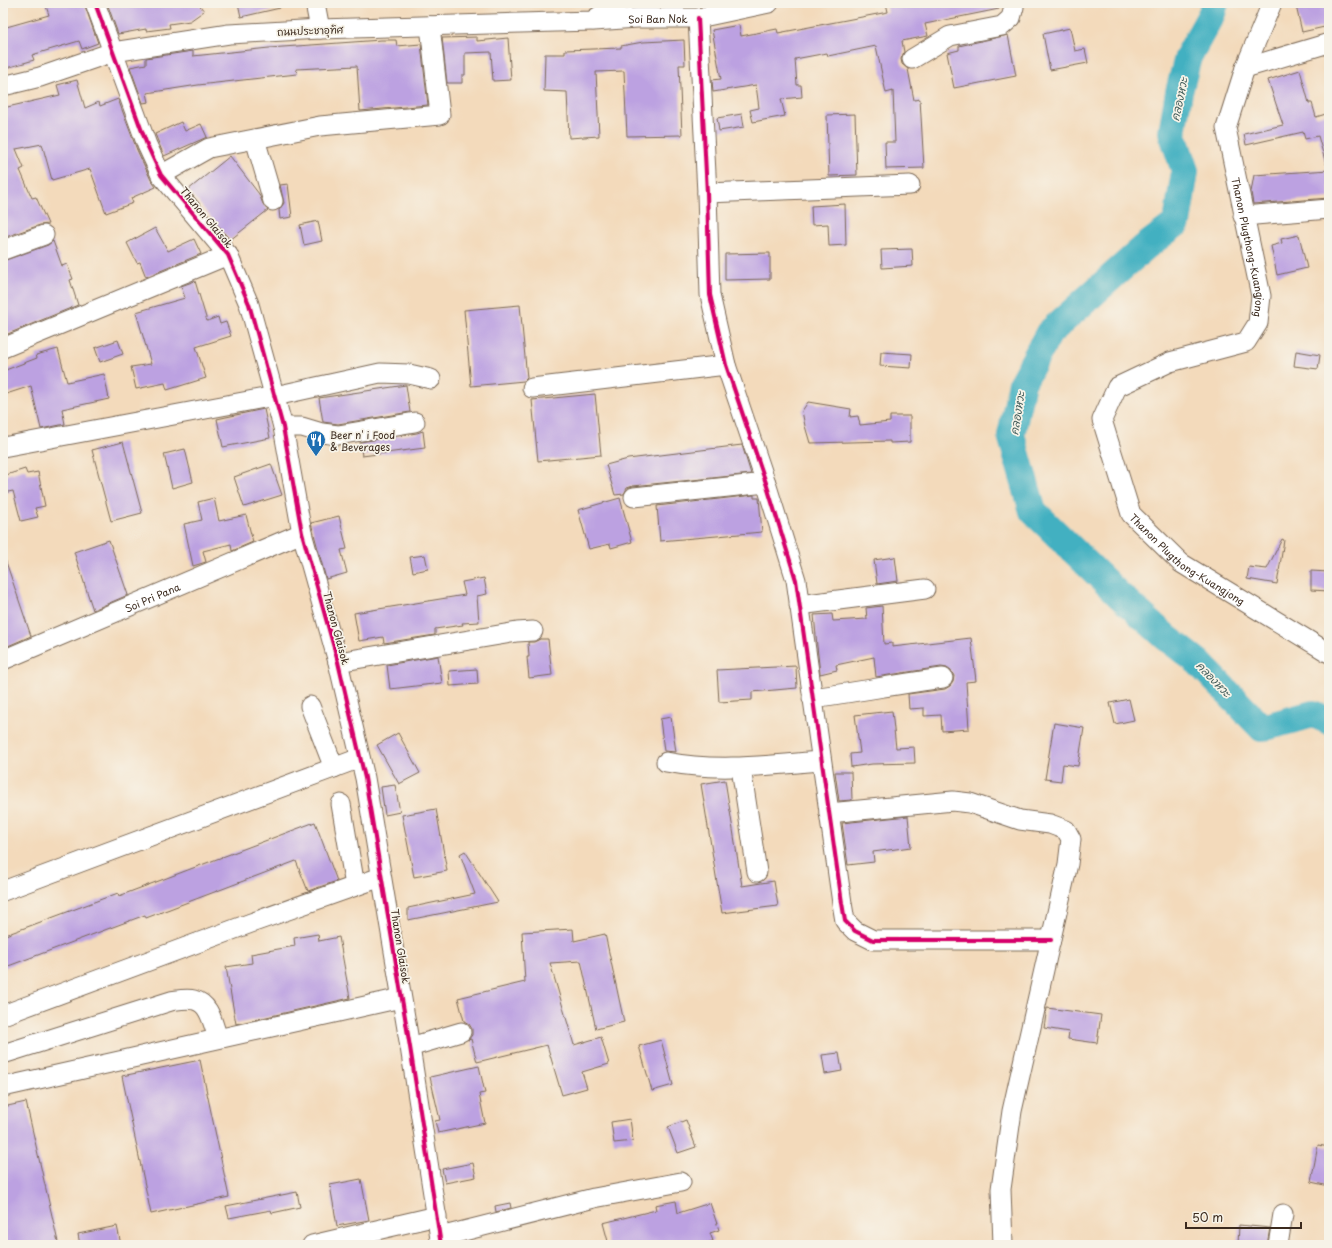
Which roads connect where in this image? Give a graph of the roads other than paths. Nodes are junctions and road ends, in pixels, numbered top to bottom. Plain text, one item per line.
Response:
1 (95, 3) edge
2 (315, 3) edge
3 (618, 3) edge
4 (769, 3) edge
5 (1013, 3) edge
6 (1272, 3) edge
7 (698, 18) junction
8 (592, 21) junction
9 (430, 26) junction
10 (320, 29) junction
11 (1329, 43) edge
12 (113, 52) junction
13 (912, 59) dead end
14 (1245, 68) junction
15 (3, 86) edge
16 (255, 139) junction
17 (161, 175) junction
18 (910, 185) dead end
19 (707, 193) junction
20 (273, 201) dead end
21 (1329, 209) edge
22 (1243, 216) junction
23 (44, 235) dead end
24 (3, 250) edge
25 (228, 255) junction
26 (3, 348) edge
27 (726, 365) junction
28 (431, 379) dead end
29 (532, 388) dead end
30 (275, 396) junction
31 (415, 422) dead end
32 (283, 427) junction
33 (3, 447) edge
34 (766, 483) junction
35 (634, 497) dead end
36 (302, 533) junction
37 (925, 589) dead end
38 (799, 605) junction
39 (533, 631) dead end
40 (1329, 654) edge
41 (3, 660) edge
42 (338, 662) junction
43 (942, 678) dead end
44 (812, 698) junction
45 (310, 706) dead end
46 (360, 758) junction
47 (821, 761) junction
48 (666, 762) dead end
49 (334, 768) junction
50 (741, 768) junction
51 (341, 804) dead end
52 (829, 813) junction
53 (756, 872) dead end
54 (381, 877) junction
55 (355, 886) junction
56 (3, 891) edge
57 (1051, 940) junction
58 (401, 998) junction
59 (3, 1015) edge
60 (461, 1032) dead end
61 (218, 1038) junction
62 (410, 1047) junction
63 (3, 1054) edge
64 (3, 1087) edge
65 (682, 1182) dead end
66 (1283, 1214) dead end
67 (437, 1216) junction
68 (438, 1242) edge
69 (312, 1245) edge
70 (1003, 1245) edge
71 (1278, 1245) edge

1 - 12 street, Thanon Glaisok
2 - 10 street
3 - 8 street
4 - 7 street, Soi Ban Nok
5 - 13 street
6 - 14 street, Thanon Plugthong-Kuangjong
7 - 8 street, Soi Ban Nok
7 - 19 street
8 - 9 street, ถนนประชาอุทิศ
9 - 10 street, ถนนประชาอุทิศ
9 - 16 street
10 - 12 street, ถนนประชาอุทิศ
11 - 14 street
12 - 15 street, ถนนประชาอุทิศ
12 - 17 street, Thanon Glaisok
14 - 22 street, Thanon Plugthong-Kuangjong
16 - 17 street
16 - 20 street
17 - 25 street, Thanon Glaisok
18 - 19 street
19 - 27 street
21 - 22 street
22 - 40 street, Thanon Plugthong-Kuangjong
23 - 24 street
25 - 26 street
25 - 30 street, Thanon Glaisok
27 - 29 street
27 - 34 street
28 - 30 street
30 - 32 street, Thanon Glaisok
30 - 33 street
31 - 32 street
32 - 36 street, Thanon Glaisok
34 - 35 street
34 - 38 street
36 - 41 street, Soi Pri Pana
36 - 42 street, Thanon Glaisok
37 - 38 street
38 - 44 street
39 - 42 street
42 - 46 street, Thanon Glaisok
43 - 44 street
44 - 47 street
45 - 49 street
46 - 49 street
46 - 54 street, Thanon Glaisok
47 - 50 street
47 - 52 street
48 - 50 street
49 - 56 street
50 - 53 street
51 - 55 street
52 - 57 street
52 - 57 street
54 - 55 street
54 - 58 street, Thanon Glaisok
55 - 59 street
57 - 70 street
58 - 61 street
58 - 62 street, Thanon Glaisok
60 - 62 street
61 - 63 street
61 - 64 street
62 - 67 street, Thanon Glaisok
65 - 68 street
66 - 71 street
67 - 68 street, Thanon Glaisok
67 - 69 street

